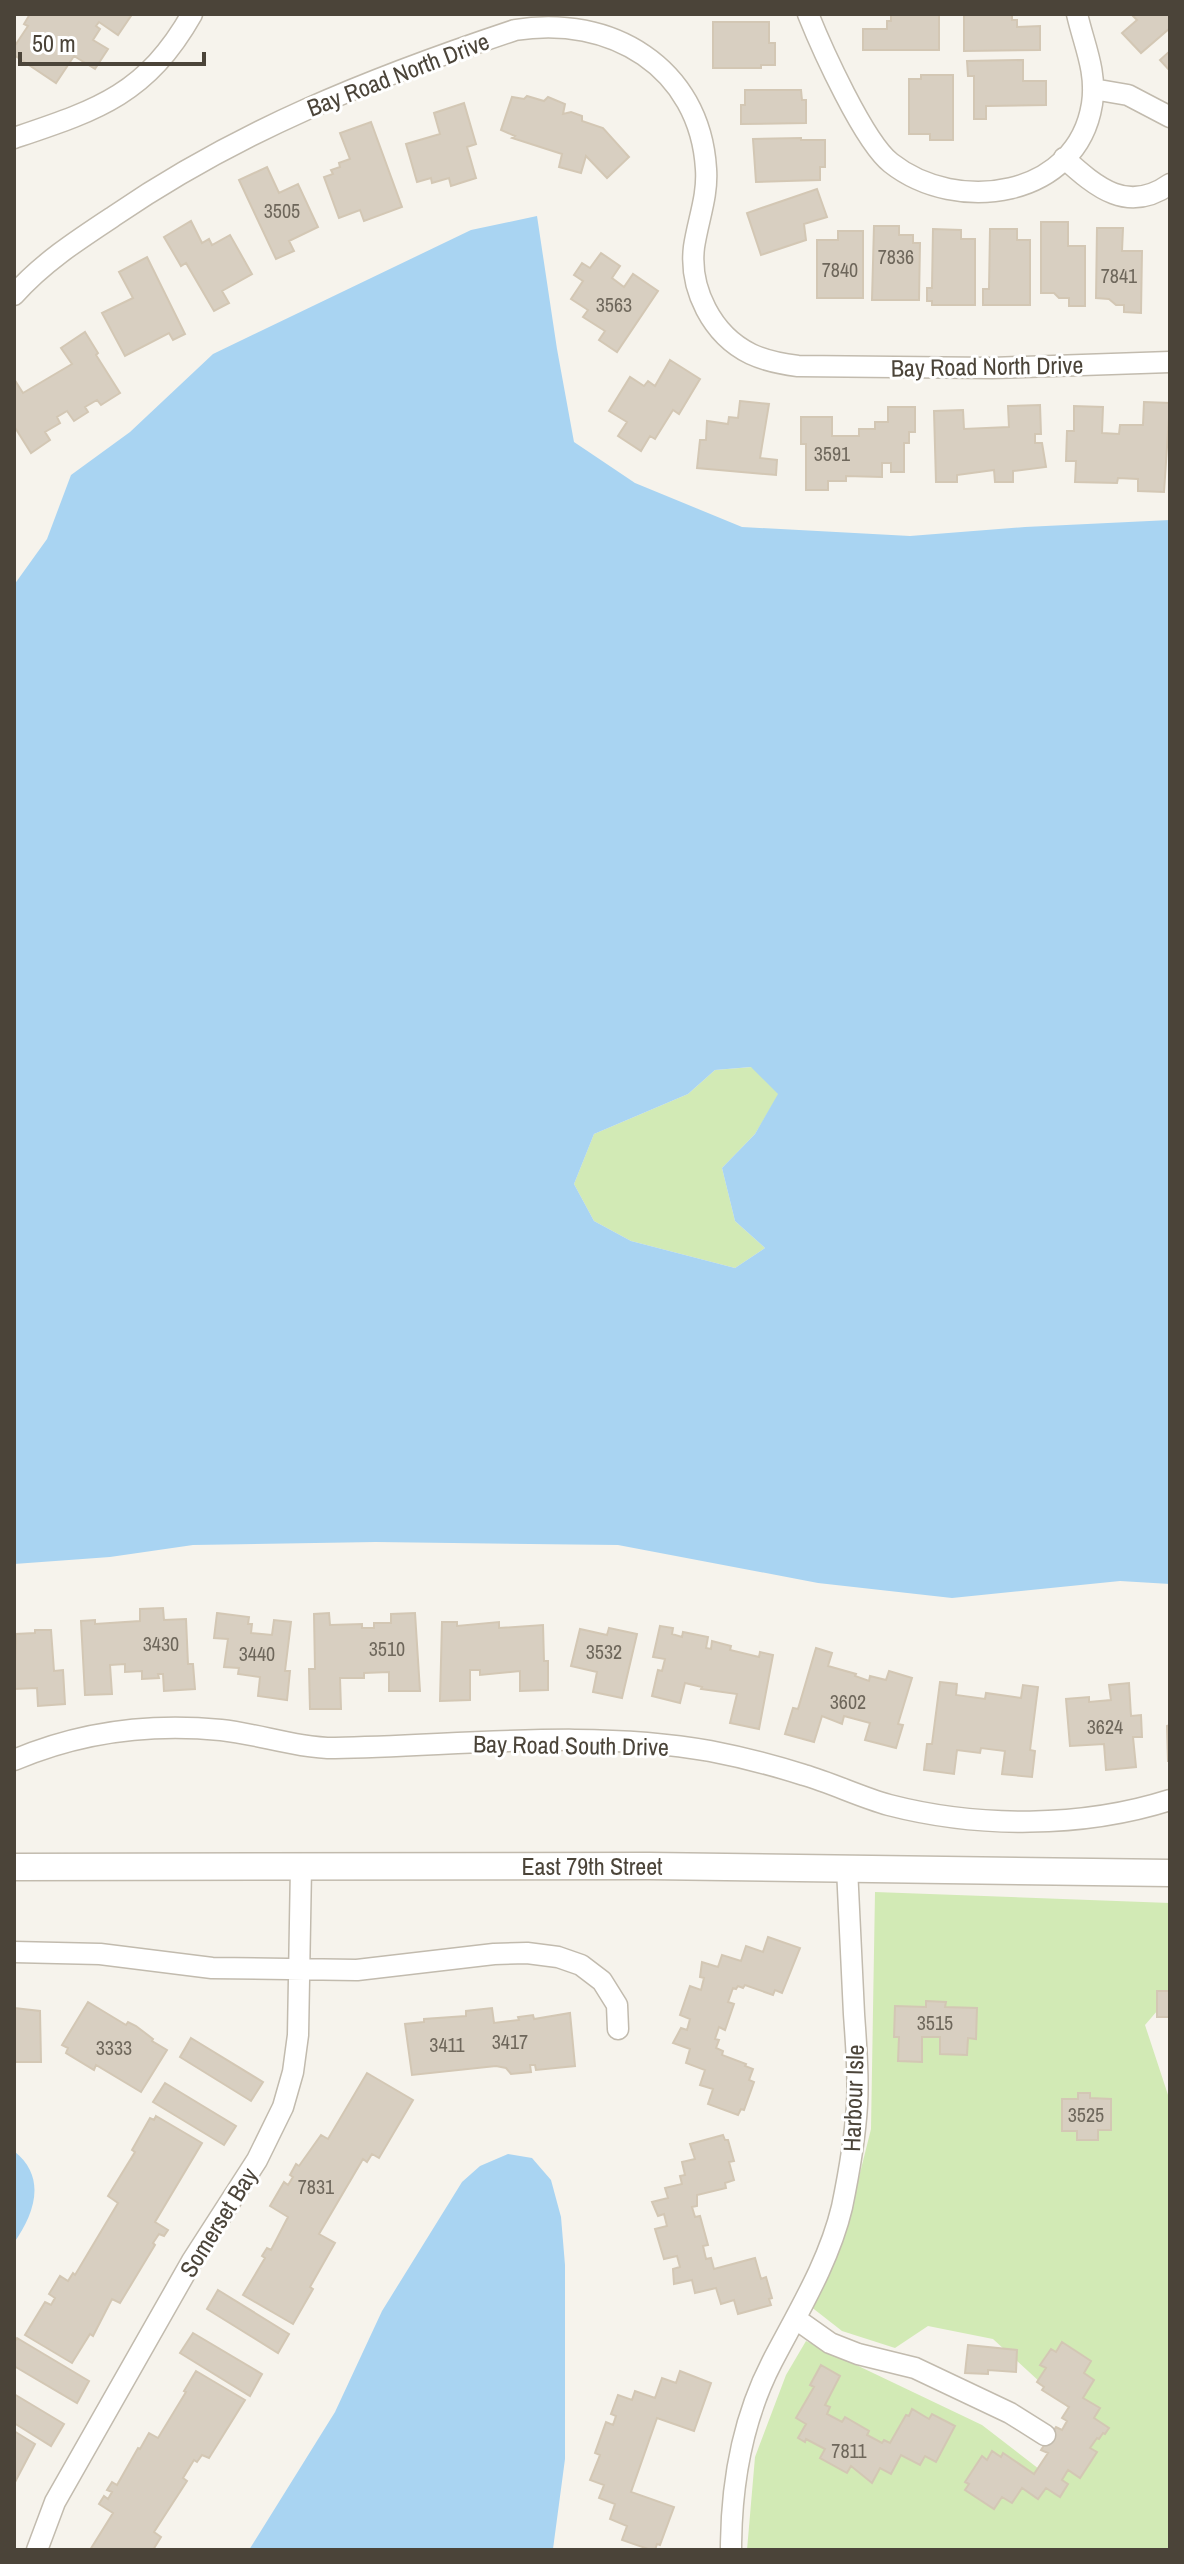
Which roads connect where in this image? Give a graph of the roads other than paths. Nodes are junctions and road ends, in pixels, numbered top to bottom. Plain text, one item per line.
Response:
1 (192, 14) edge
2 (808, 14) edge
3 (1077, 14) edge
4 (1093, 89) junction
5 (1170, 117) edge
6 (14, 138) edge
7 (1064, 158) junction
8 (1170, 184) edge
9 (14, 295) edge
10 (1170, 362) edge
11 (14, 1760) edge
12 (1170, 1800) edge
13 (14, 1867) edge
14 (301, 1867) junction
15 (847, 1868) junction
16 (1170, 1873) edge
17 (14, 1952) edge
18 (299, 1969) junction
19 (618, 2029) dead end
20 (796, 2319) junction
21 (1045, 2435) dead end
22 (37, 2550) edge
23 (731, 2550) edge

1 - 6 street
2 - 7 street
3 - 4 street
4 - 5 street
4 - 7 street
7 - 8 street
9 - 10 street, Bay Road North Drive
11 - 12 street, Bay Road South Drive
13 - 14 street, East 79th Street
14 - 15 street, East 79th Street
14 - 18 street, Somerset Bay
15 - 16 street, East 79th Street
15 - 20 street, Harbour Isle
17 - 18 street
18 - 19 street
18 - 22 street, Somerset Bay
20 - 21 street
20 - 23 street, Harbour Isle

